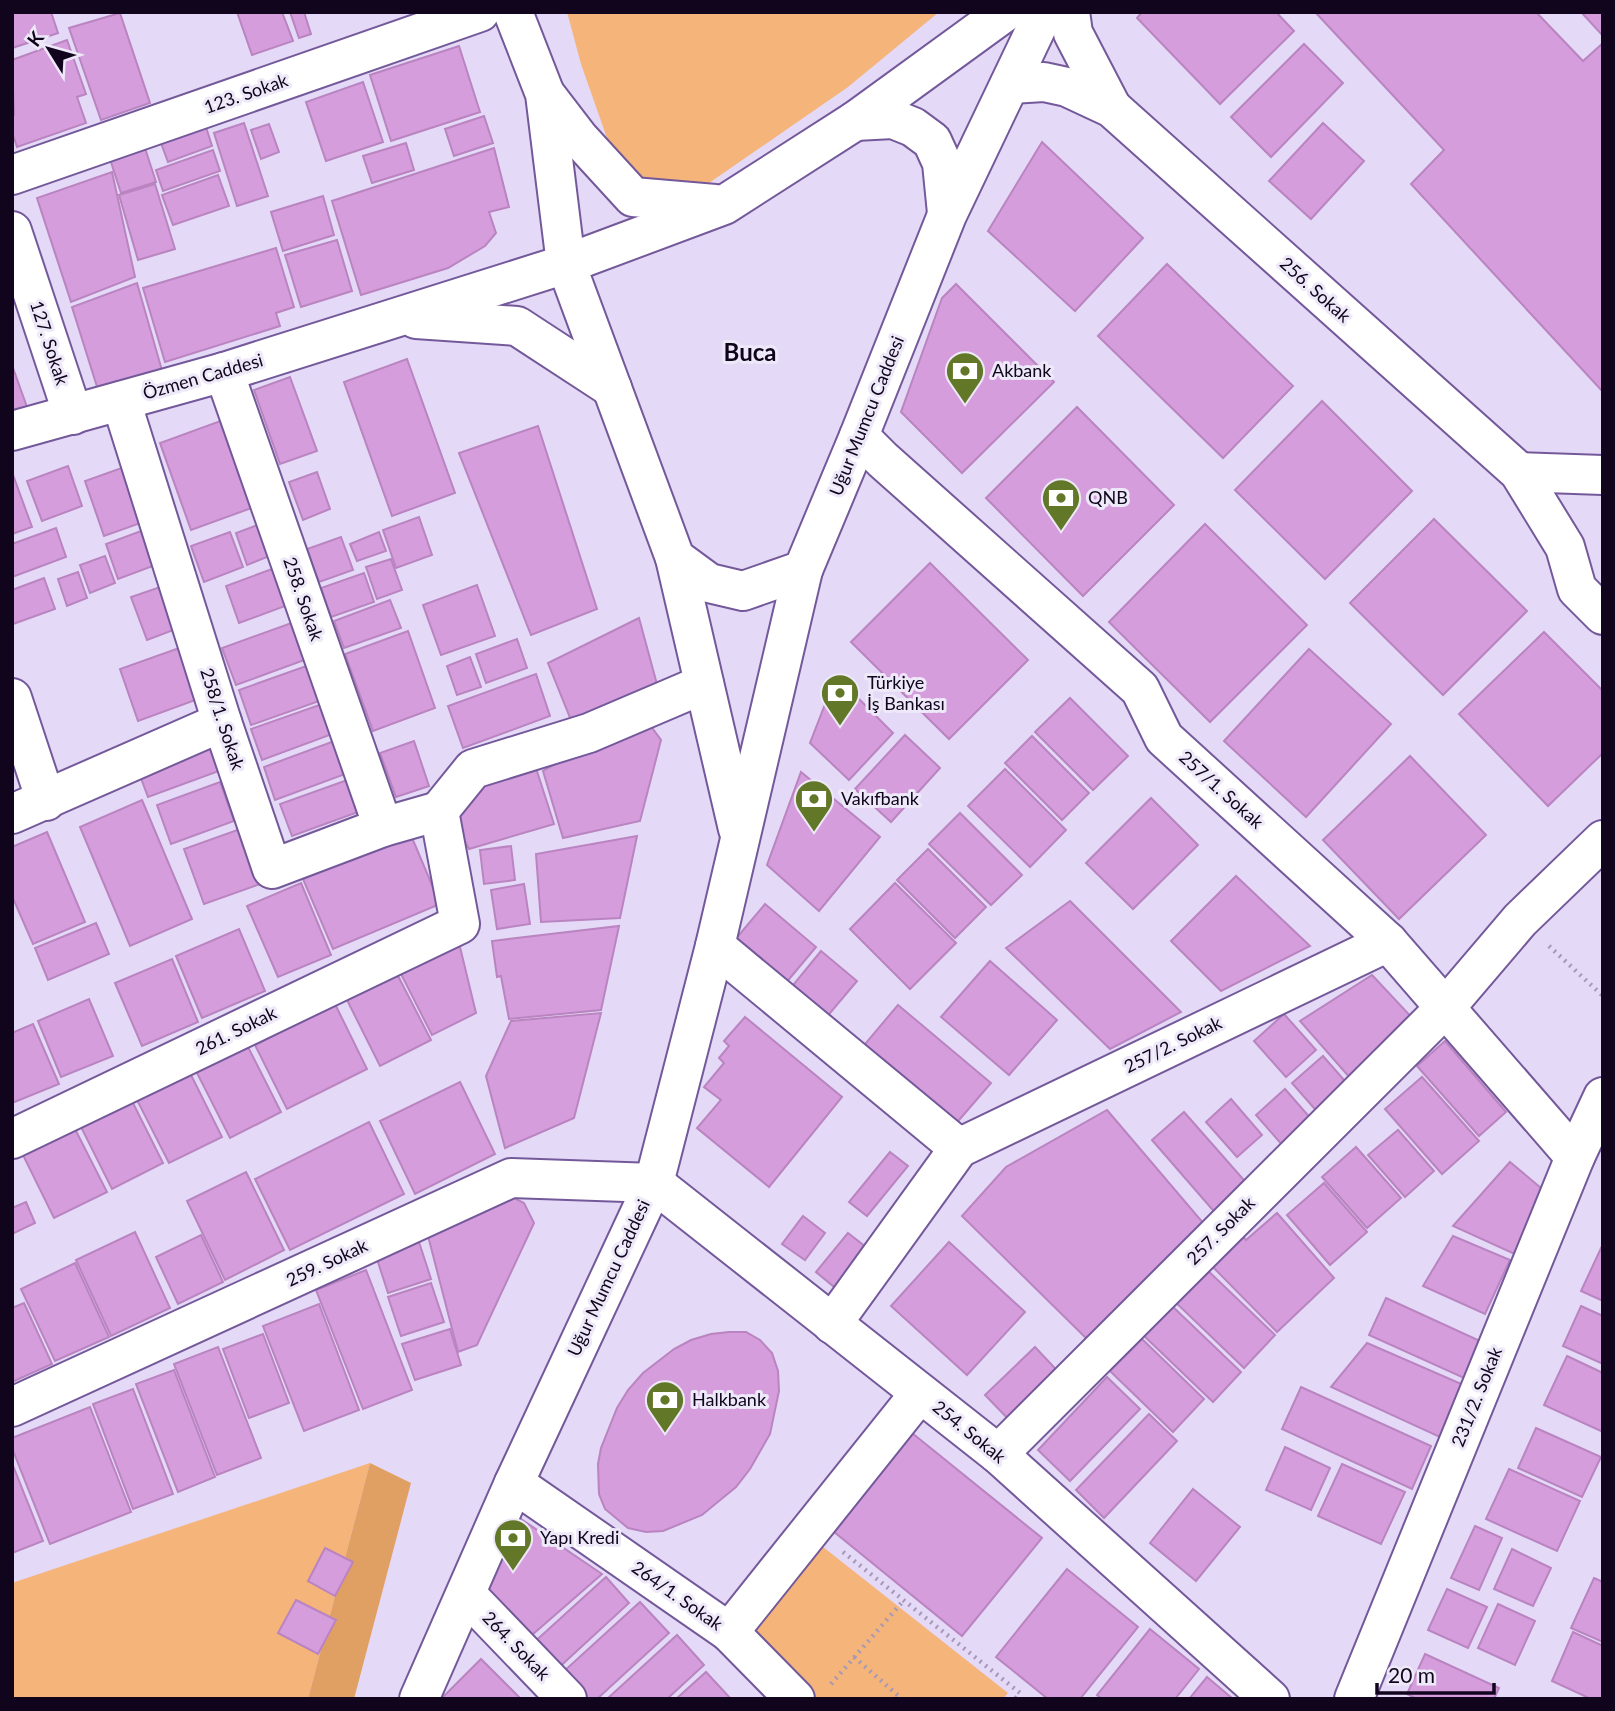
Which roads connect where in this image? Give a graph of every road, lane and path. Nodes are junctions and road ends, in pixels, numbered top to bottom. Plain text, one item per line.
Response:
1 (480, 12) edge
2 (513, 12) edge
3 (1005, 12) edge
4 (1044, 12) edge
5 (1070, 12) edge
6 (1010, 85) junction
7 (545, 94) junction
8 (1112, 108) junction
9 (855, 121) junction
10 (12, 175) edge
11 (724, 205) junction
12 (947, 215) junction
13 (12, 231) edge
14 (566, 264) junction
15 (393, 318) junction
16 (224, 372) junction
17 (612, 388) junction
18 (121, 401) junction
19 (73, 415) junction
20 (12, 431) edge
21 (859, 436) junction
22 (1519, 471) junction
23 (1603, 475) edge
24 (675, 558) junction
25 (803, 570) junction
26 (1603, 615) edge
27 (704, 684) junction
28 (12, 698) edge
29 (222, 722) junction
30 (29, 808) edge
31 (439, 811) junction
32 (383, 827) junction
33 (740, 838) junction
34 (1603, 840) edge
35 (1520, 920) junction
36 (1388, 942) junction
37 (715, 946) junction
38 (1602, 994) edge
39 (1445, 1008) junction
40 (1603, 1097) edge
41 (12, 1139) edge
42 (959, 1149) junction
43 (1575, 1157) junction
44 (654, 1183) junction
45 (832, 1324) junction
46 (920, 1393) junction
47 (12, 1407) edge
48 (998, 1454) junction
49 (514, 1483) junction
50 (813, 1527) junction
51 (466, 1594) junction
52 (904, 1600) junction
53 (729, 1632) junction
54 (854, 1657) junction
55 (811, 1694) edge
56 (419, 1699) edge
57 (567, 1699) edge
58 (902, 1699) edge
59 (1015, 1699) edge
60 (1270, 1699) edge
61 (1354, 1699) edge

1 - 10 street, 123. Sokak
2 - 7 street, Uğur Mumcu Caddesi
3 - 9 street, Özmen Caddesi
4 - 6 street, Uğur Mumcu Caddesi
5 - 8 street, 256. Sokak
6 - 8 street, 256. Sokak
6 - 12 street, Uğur Mumcu Caddesi
7 - 11 street, Uğur Mumcu Caddesi
7 - 14 street, Uğur Mumcu Caddesi
8 - 22 street, 256. Sokak
9 - 11 street, Özmen Caddesi
9 - 12 street
11 - 14 street, Özmen Caddesi
12 - 21 street, Uğur Mumcu Caddesi
13 - 19 street, 127. Sokak
14 - 15 street, Özmen Caddesi
14 - 17 street, Uğur Mumcu Caddesi
15 - 16 street, Özmen Caddesi
15 - 17 street
16 - 18 street, Özmen Caddesi
16 - 32 street, 258. Sokak
17 - 24 street, Uğur Mumcu Caddesi
18 - 19 street, Özmen Caddesi
18 - 29 street, 258/1. Sokak
19 - 20 street, Özmen Caddesi
21 - 25 street, Uğur Mumcu Caddesi
21 - 36 street, 257/1. Sokak
22 - 23 street
22 - 26 street, 256. Sokak
24 - 25 street
24 - 27 street, Uğur Mumcu Caddesi
25 - 33 street, Uğur Mumcu Caddesi
27 - 31 street
27 - 33 street, Uğur Mumcu Caddesi
28 - 30 street
29 - 30 street
29 - 32 street, 258/1. Sokak
31 - 32 street, 258/1. Sokak
31 - 41 street, 261. Sokak
33 - 37 street, Uğur Mumcu Caddesi
34 - 35 street
35 - 38 path
35 - 39 street
36 - 39 street, 257/1. Sokak
36 - 42 street, 257/2. Sokak
37 - 42 street
37 - 44 street, Uğur Mumcu Caddesi
39 - 43 street, 257/1. Sokak
39 - 48 street, 257. Sokak
40 - 43 street, 231/2. Sokak
42 - 45 street, 257/2. Sokak
43 - 61 street, 231/2. Sokak
44 - 45 street, 254. Sokak
44 - 47 street, 259. Sokak
44 - 49 street, Uğur Mumcu Caddesi
45 - 46 street, 254. Sokak
46 - 48 street, 254. Sokak
46 - 50 street
48 - 60 street, 254. Sokak
49 - 51 street, Uğur Mumcu Caddesi
49 - 53 street, 264/1. Sokak
50 - 52 path
50 - 53 street
51 - 56 street, Uğur Mumcu Caddesi
51 - 57 street, 264. Sokak
52 - 54 path
52 - 59 path
53 - 55 street, 264/1. Sokak
54 - 55 path
54 - 58 path

